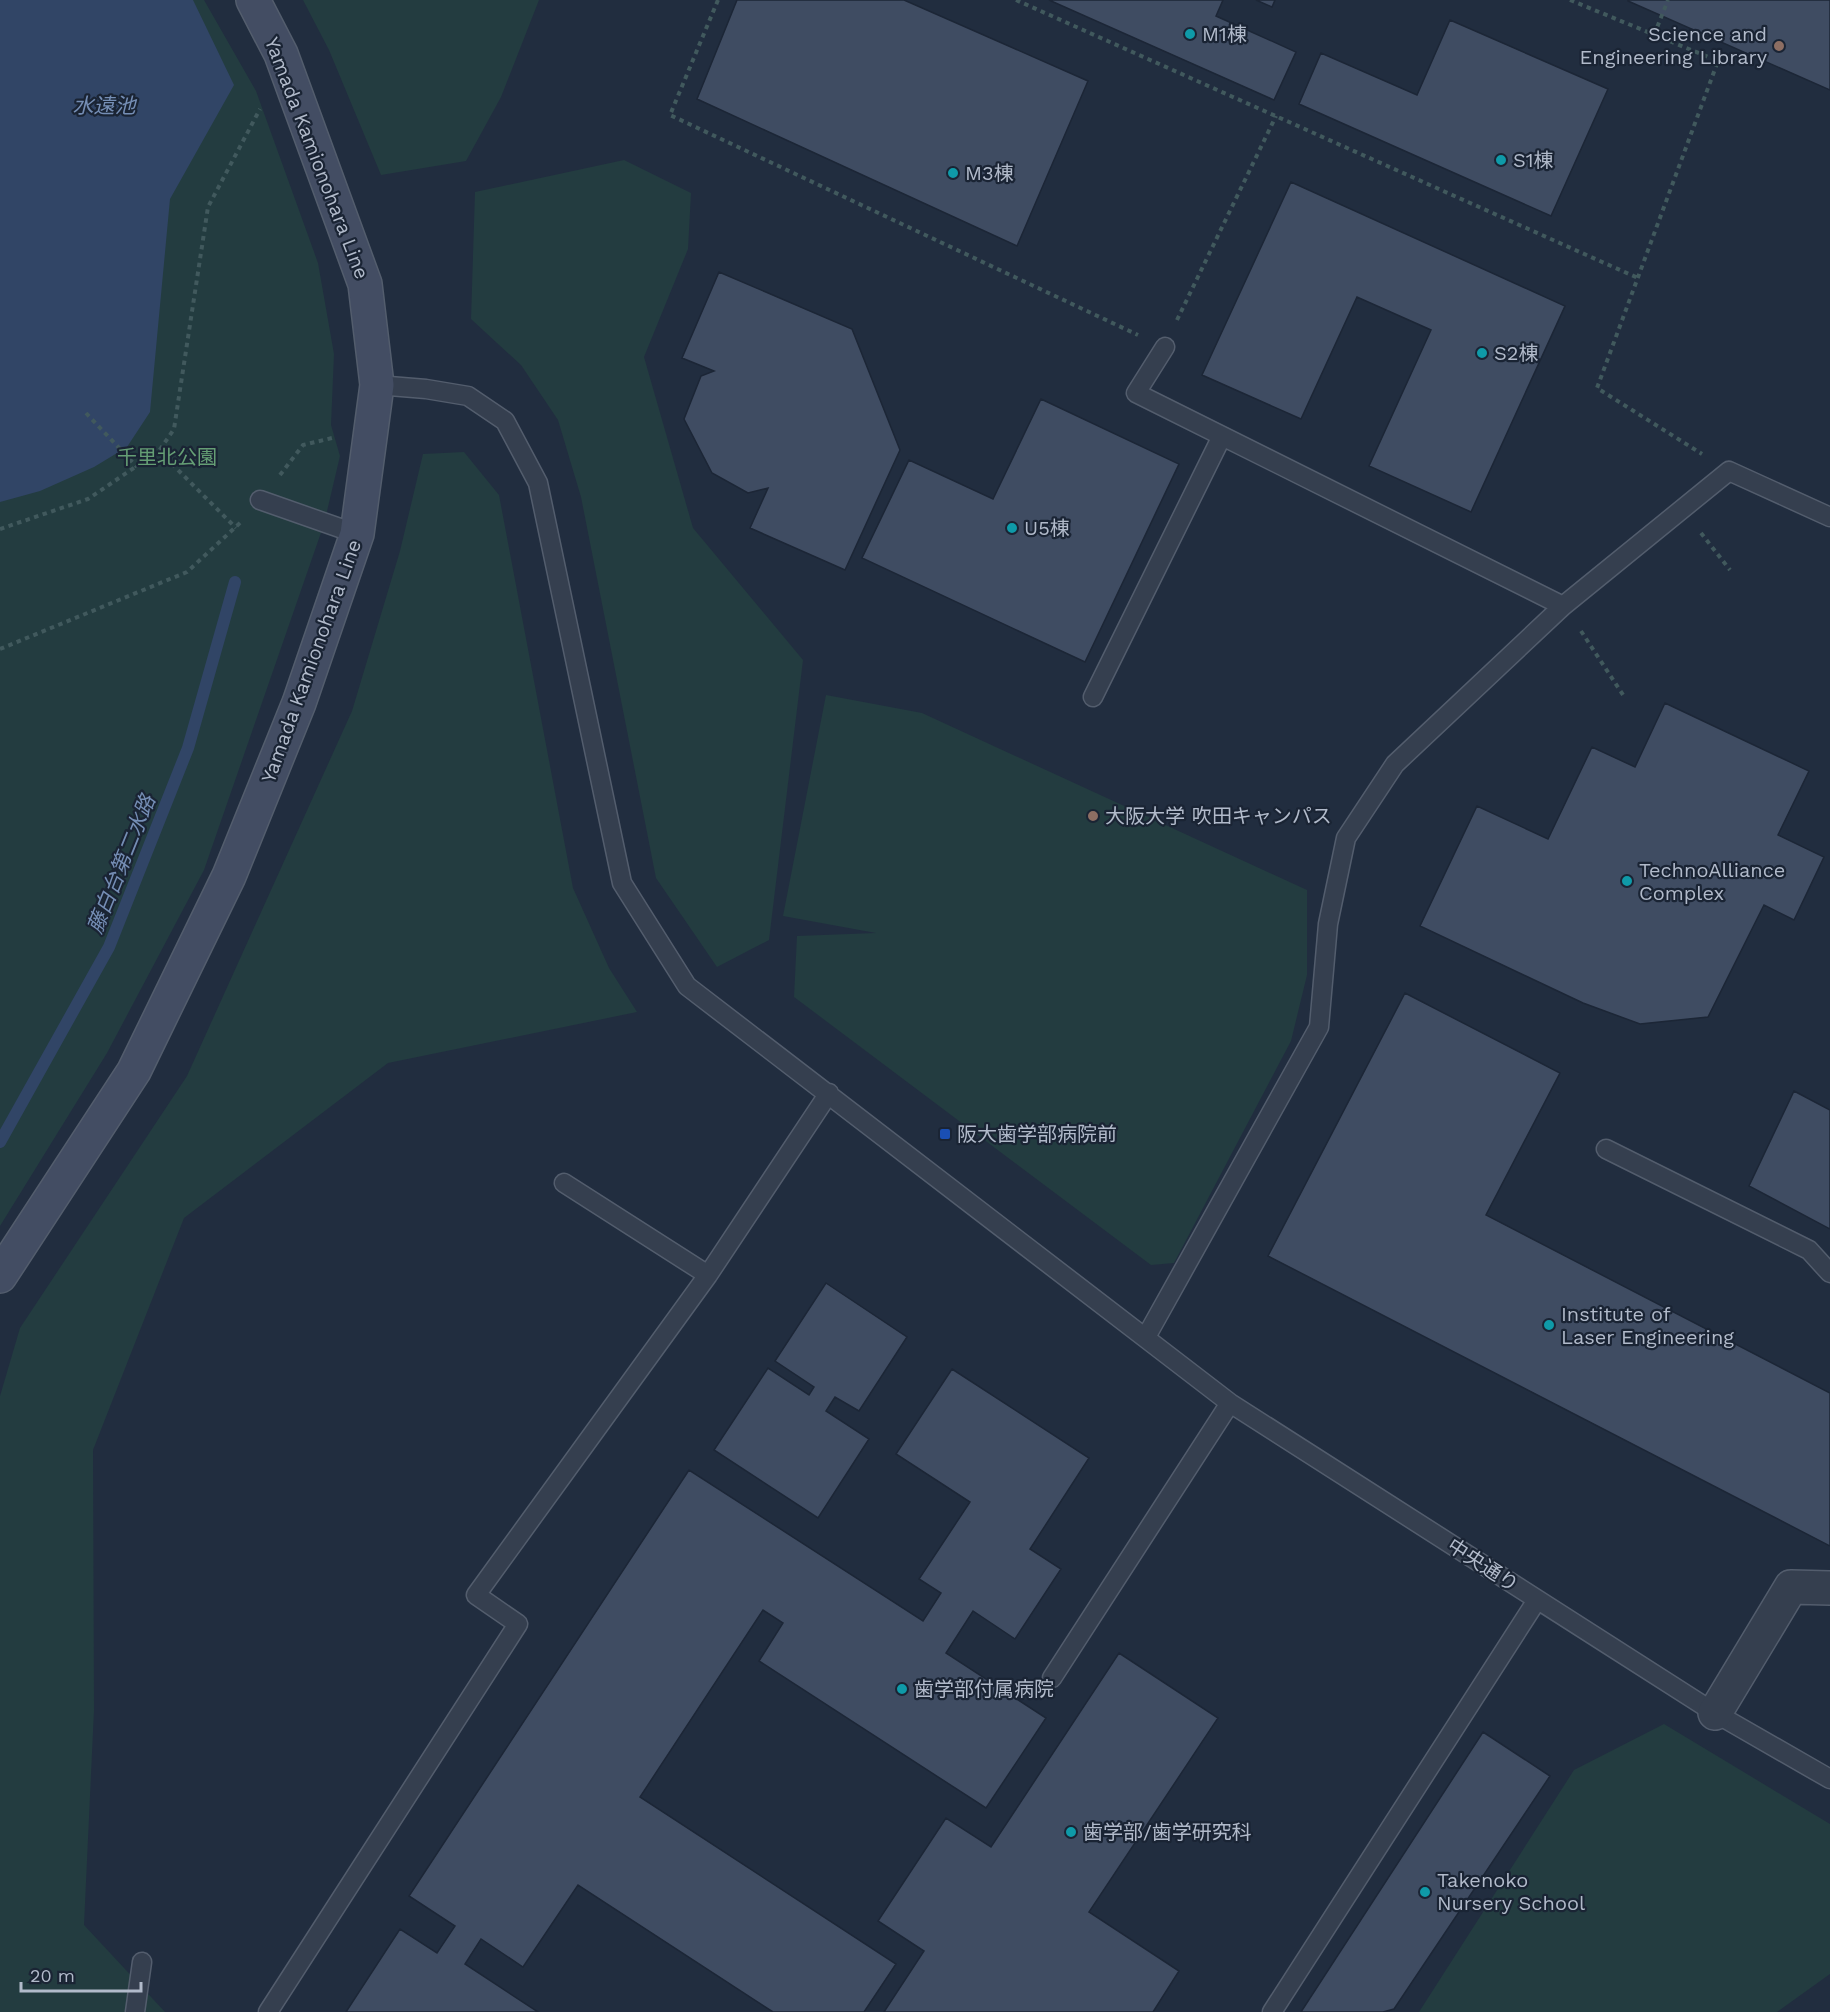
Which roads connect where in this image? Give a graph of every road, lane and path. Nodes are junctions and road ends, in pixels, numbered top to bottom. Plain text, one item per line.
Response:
1 (253, 0) edge
2 (718, 0) edge
3 (1016, 0) edge
4 (1570, 0) edge
5 (1668, 0) edge
6 (1654, 35) junction
7 (261, 107) dead end
8 (1276, 116) junction
9 (1638, 278) junction
10 (1165, 347) junction
11 (377, 386) junction
12 (86, 413) dead end
13 (1222, 436) junction
14 (339, 437) dead end
15 (159, 451) junction
16 (137, 467) junction
17 (1729, 471) junction
18 (260, 500) junction
19 (1682, 509) junction
20 (1830, 517) edge
21 (236, 528) junction
22 (0, 529) edge
23 (357, 534) junction
24 (1730, 570) dead end
25 (1563, 606) junction
26 (0, 649) edge
27 (1093, 697) dead end
28 (1625, 698) dead end
29 (830, 1093) junction
30 (1606, 1149) dead end
31 (564, 1183) dead end
32 (1830, 1273) edge
33 (708, 1275) junction
34 (0, 1276) edge
35 (1146, 1337) junction
36 (1230, 1403) junction
37 (1830, 1588) edge
38 (1537, 1600) junction
39 (1052, 1678) dead end
40 (1715, 1713) junction
41 (1830, 1779) edge
42 (142, 1962) dead end
43 (135, 2012) edge
44 (268, 2012) edge
45 (1272, 2012) edge

1 - 11 main road, Yamada Kamionohara Line
2 - 10 path
3 - 8 path
4 - 6 path
5 - 6 path
6 - 9 path
7 - 15 path
8 - 9 path
8 - 10 path
9 - 17 path
10 - 13 lane
11 - 23 main road, Yamada Kamionohara Line
11 - 29 lane, 中央通り
12 - 16 path
13 - 25 lane
13 - 27 lane
14 - 18 path
15 - 16 path
15 - 21 path
16 - 22 path
17 - 19 lane
17 - 20 lane
18 - 21 path
18 - 23 lane
19 - 24 path
19 - 25 lane
21 - 26 path
23 - 34 main road, Yamada Kamionohara Line
25 - 28 path
25 - 35 lane
29 - 33 lane
29 - 35 lane, 中央通り
30 - 32 lane
31 - 33 lane
33 - 44 lane
35 - 36 lane, 中央通り
36 - 38 lane, 中央通り
36 - 39 lane
37 - 40 street
38 - 40 lane, 中央通り
38 - 45 lane
40 - 41 lane, 中央通り
42 - 43 lane

